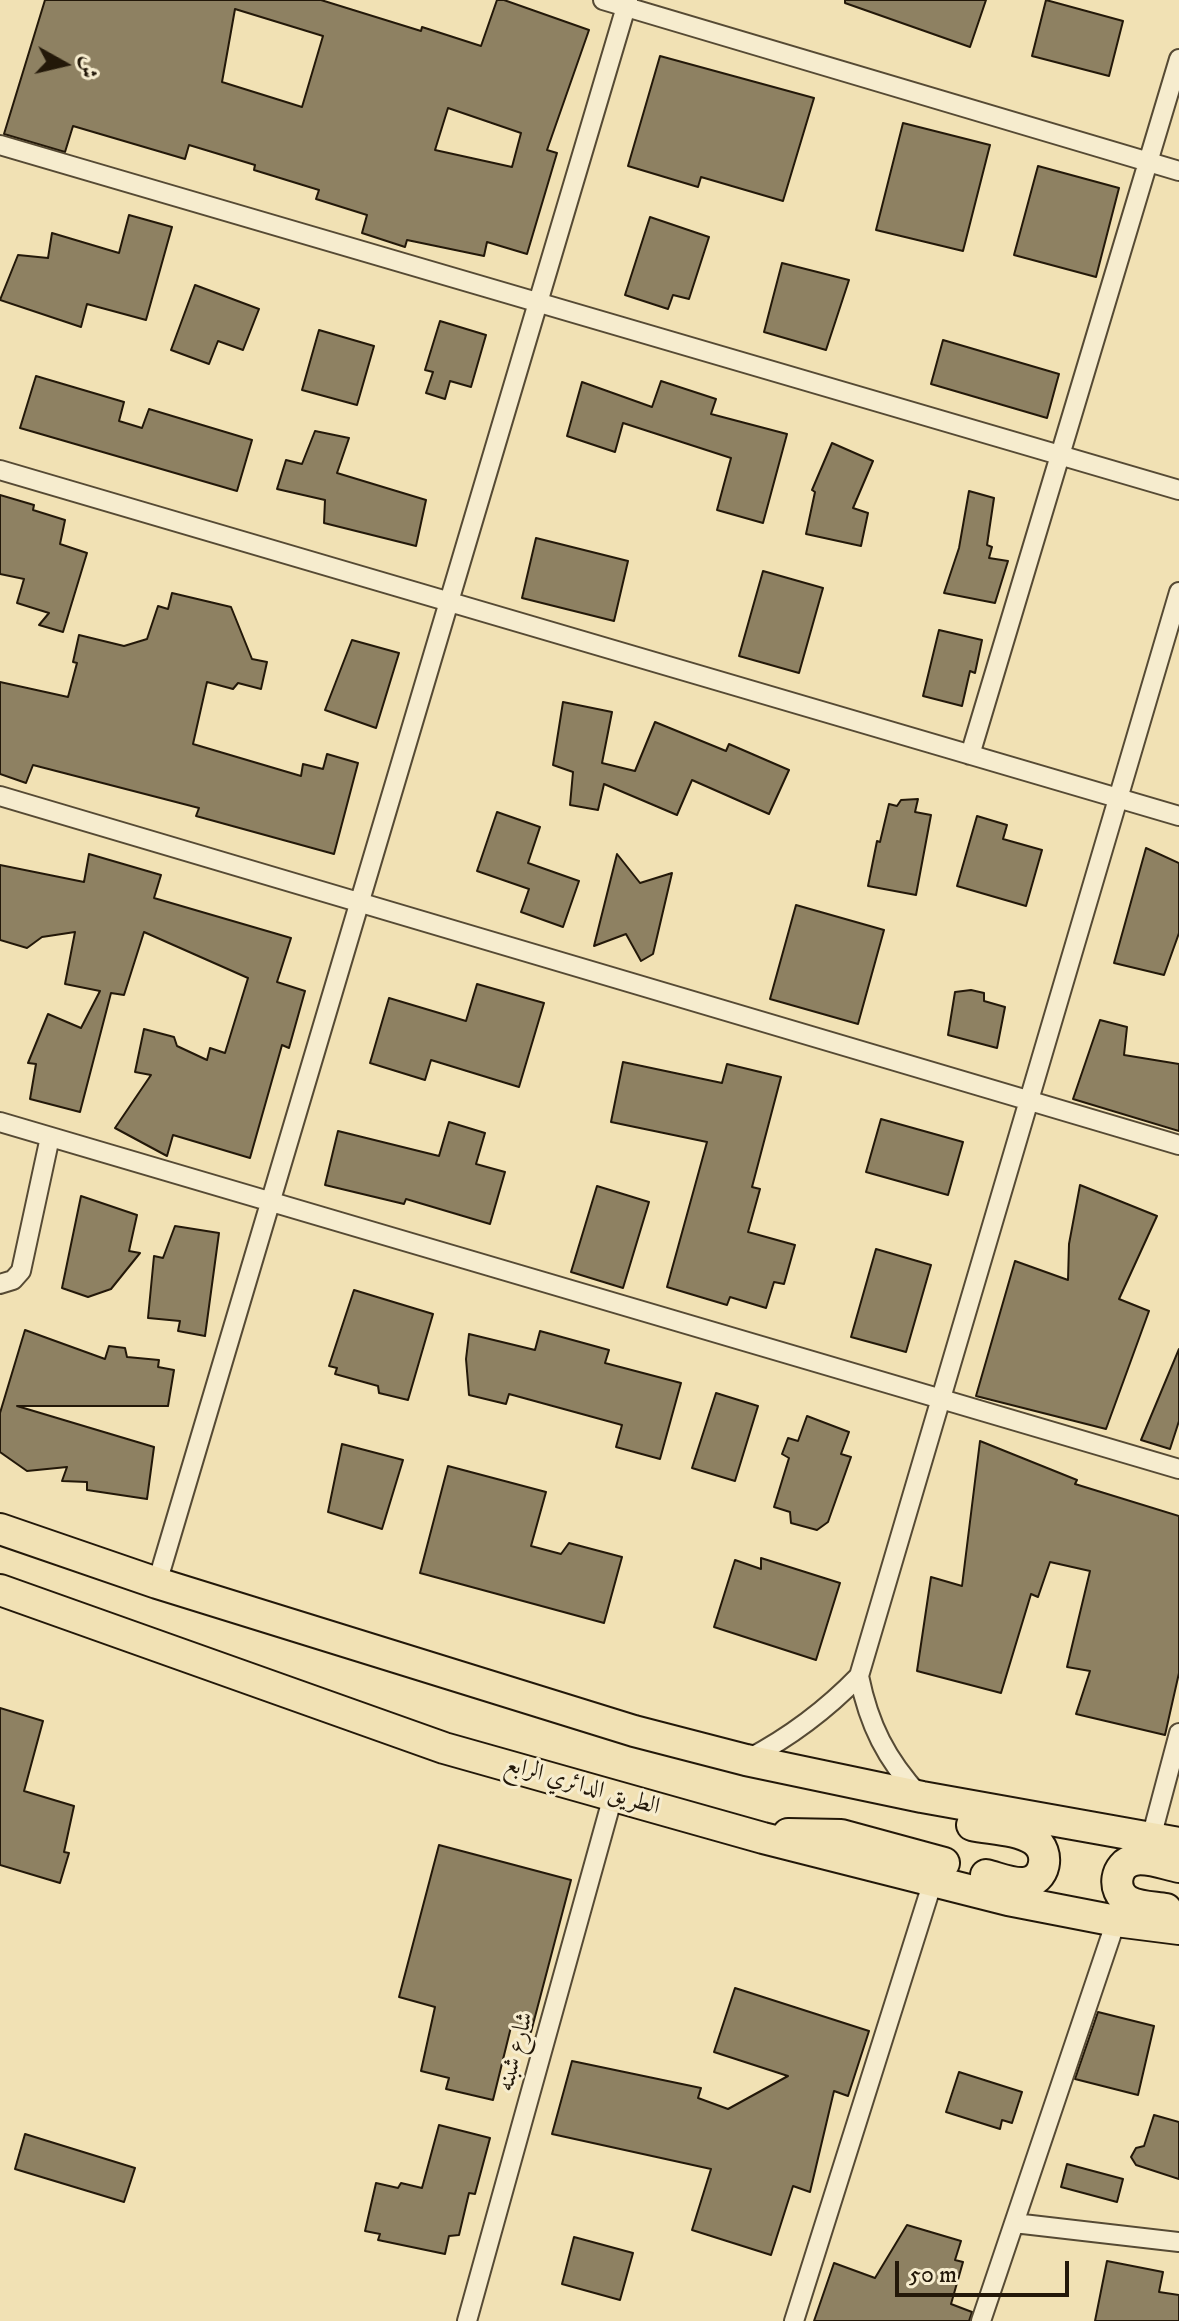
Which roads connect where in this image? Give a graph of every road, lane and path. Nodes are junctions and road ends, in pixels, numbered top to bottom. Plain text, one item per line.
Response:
1 (603, 0) edge
2 (627, 3) edge
3 (1179, 59) edge
4 (0, 145) edge
5 (1148, 161) junction
6 (1179, 171) edge
7 (538, 303) junction
8 (1060, 455) junction
9 (0, 470) edge
10 (1179, 490) edge
11 (1179, 592) edge
12 (449, 602) junction
13 (970, 755) junction
14 (0, 796) edge
15 (1118, 798) junction
16 (1179, 816) edge
17 (360, 903) junction
18 (1029, 1101) junction
19 (0, 1122) edge
20 (50, 1137) junction
21 (1179, 1145) edge
22 (271, 1202) junction
23 (0, 1284) edge
24 (941, 1399) junction
25 (1179, 1469) edge
26 (0, 1529) edge
27 (157, 1583) junction
28 (0, 1590) edge
29 (859, 1676) junction
30 (1179, 1733) edge
31 (746, 1760) junction
32 (812, 1773) junction
33 (613, 1796) junction
34 (922, 1797) junction
35 (763, 1838) junction
36 (1165, 1840) edge
37 (1179, 1867) edge
38 (933, 1881) junction
39 (1179, 1911) edge
40 (1116, 1921) junction
41 (1179, 1929) edge
42 (1014, 2223) junction
43 (1179, 2242) edge
44 (467, 2321) edge
45 (794, 2321) edge
46 (981, 2321) edge

1 - 2 street
2 - 5 street
2 - 7 street
3 - 5 street
4 - 7 street
5 - 6 street
5 - 8 street
7 - 8 street
7 - 12 street
8 - 10 street
8 - 13 street
9 - 12 street
11 - 15 street
12 - 13 street
12 - 17 street
13 - 15 street
14 - 17 street
15 - 16 street
15 - 18 street
17 - 18 street
17 - 22 street
18 - 21 street
18 - 24 street
19 - 20 street
20 - 22 street
20 - 23 street
22 - 24 street
22 - 27 street
24 - 25 street
24 - 29 street
26 - 27 main road
27 - 31 main road
28 - 33 main road, الطريق الدائري الرابع
29 - 31 street
29 - 34 street
30 - 36 street
31 - 32 main road
32 - 34 main road
32 - 35 main road
33 - 35 main road, الطريق الدائري الرابع
33 - 44 street, شارع شبنه
34 - 36 main road
35 - 38 main road, الطريق الدائري الرابع
37 - 39 main road
38 - 40 main road, الطريق الدائري الرابع
38 - 45 street
40 - 41 main road, الطريق الدائري الرابع
40 - 42 street
42 - 43 street
42 - 46 street

